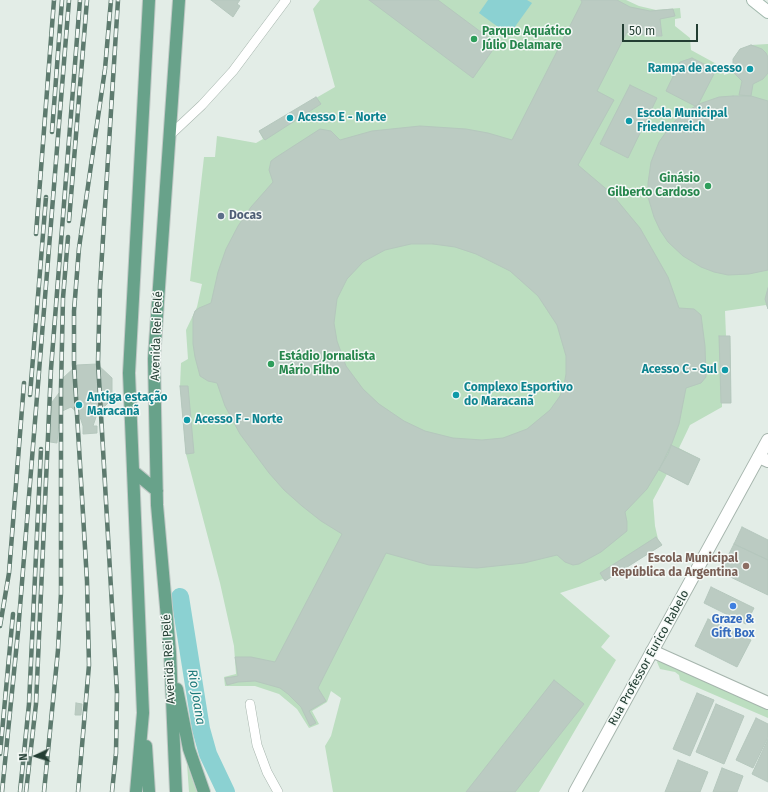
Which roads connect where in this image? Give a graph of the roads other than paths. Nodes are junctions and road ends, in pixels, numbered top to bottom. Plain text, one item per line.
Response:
1 (149, 0) edge
2 (179, 0) edge
3 (286, 0) edge
4 (753, 0) edge
5 (768, 12) edge
6 (169, 136) junction
7 (768, 440) edge
8 (764, 459) edge
9 (133, 471) junction
10 (157, 491) junction
11 (652, 651) junction
12 (170, 652) junction
13 (768, 703) edge
14 (250, 704) dead end
15 (143, 713) junction
16 (136, 792) edge
17 (149, 792) edge
18 (176, 792) edge
19 (204, 792) edge
20 (278, 792) edge
21 (575, 792) edge

1 - 9 main road
2 - 6 main road, Avenida Rei Pelé
3 - 6 street
4 - 5 street
6 - 10 main road, Avenida Rei Pelé
7 - 8 street, Rua Professor Eurico Rabelo
8 - 11 street, Rua Professor Eurico Rabelo
9 - 10 main road
9 - 15 main road
10 - 12 main road, Avenida Rei Pelé
11 - 13 street
11 - 21 street, Rua Professor Eurico Rabelo
12 - 18 main road, Avenida Rei Pelé
12 - 19 main road
14 - 20 street
15 - 16 main road
15 - 17 main road

